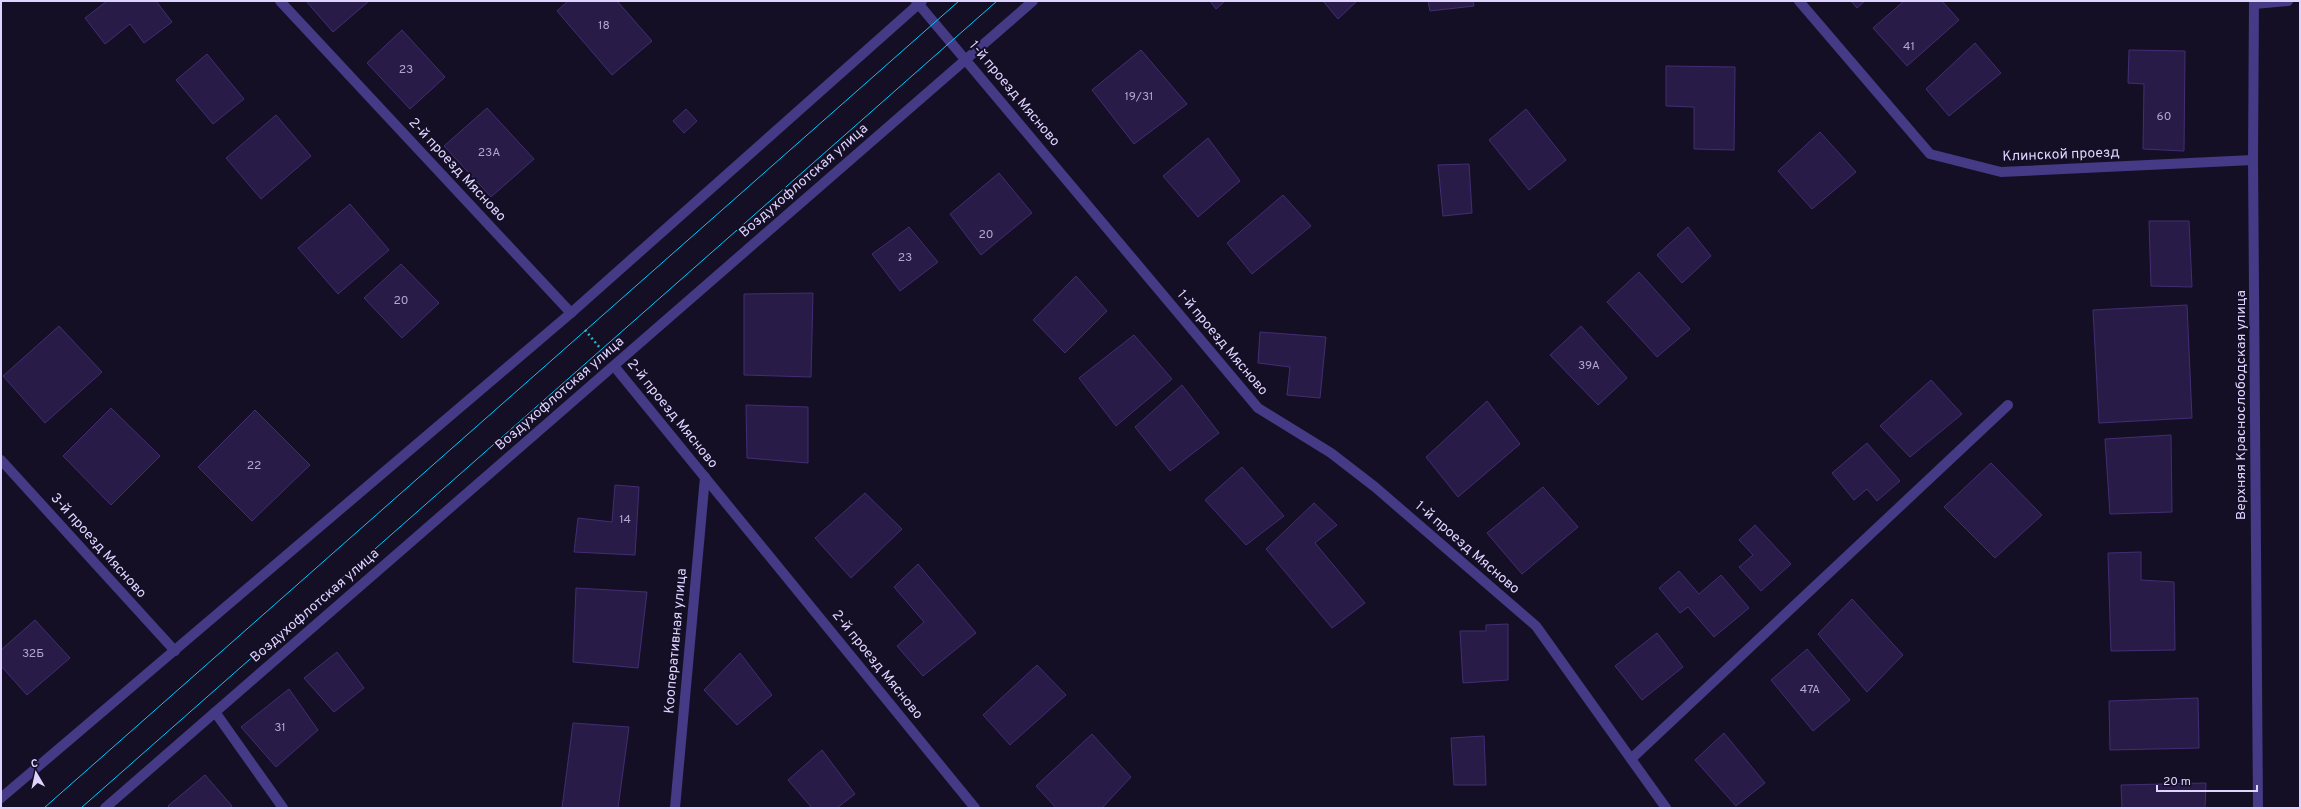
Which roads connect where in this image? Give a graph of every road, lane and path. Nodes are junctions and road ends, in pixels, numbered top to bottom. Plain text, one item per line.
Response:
1 (280, 1) edge
2 (1033, 1) edge
3 (1799, 1) edge
4 (2288, 1) edge
5 (919, 2) edge
6 (2254, 3) edge
7 (966, 59) junction
8 (2253, 160) junction
9 (571, 313) junction
10 (614, 366) junction
11 (2008, 405) dead end
12 (1, 460) edge
13 (705, 477) junction
14 (175, 651) junction
15 (214, 712) junction
16 (1631, 760) junction
17 (1, 798) edge
18 (106, 808) edge
19 (283, 808) edge
20 (675, 808) edge
21 (975, 808) edge
22 (1666, 808) edge
23 (2258, 808) edge

1 - 9 street, 2-й проезд Мясново
2 - 7 street, Воздухофлотская улица
3 - 8 street, Клинской проезд
4 - 6 street
5 - 7 street, 1-й проезд Мясново
5 - 9 street
6 - 8 street, Верхняя Краснослободская улица
7 - 10 street, Воздухофлотская улица
7 - 16 street, 1-й проезд Мясново
8 - 23 street, Верхняя Краснослободская улица
9 - 10 path, 2-й проезд Мясново
9 - 14 street
10 - 13 street, 2-й проезд Мясново
10 - 15 street, Воздухофлотская улица
11 - 16 street
12 - 14 street, 3-й проезд Мясново
13 - 20 street, Кооперативная улица
13 - 21 street, 2-й проезд Мясново
14 - 17 street
15 - 18 street, Воздухофлотская улица
15 - 19 street
16 - 22 street, 1-й проезд Мясново

